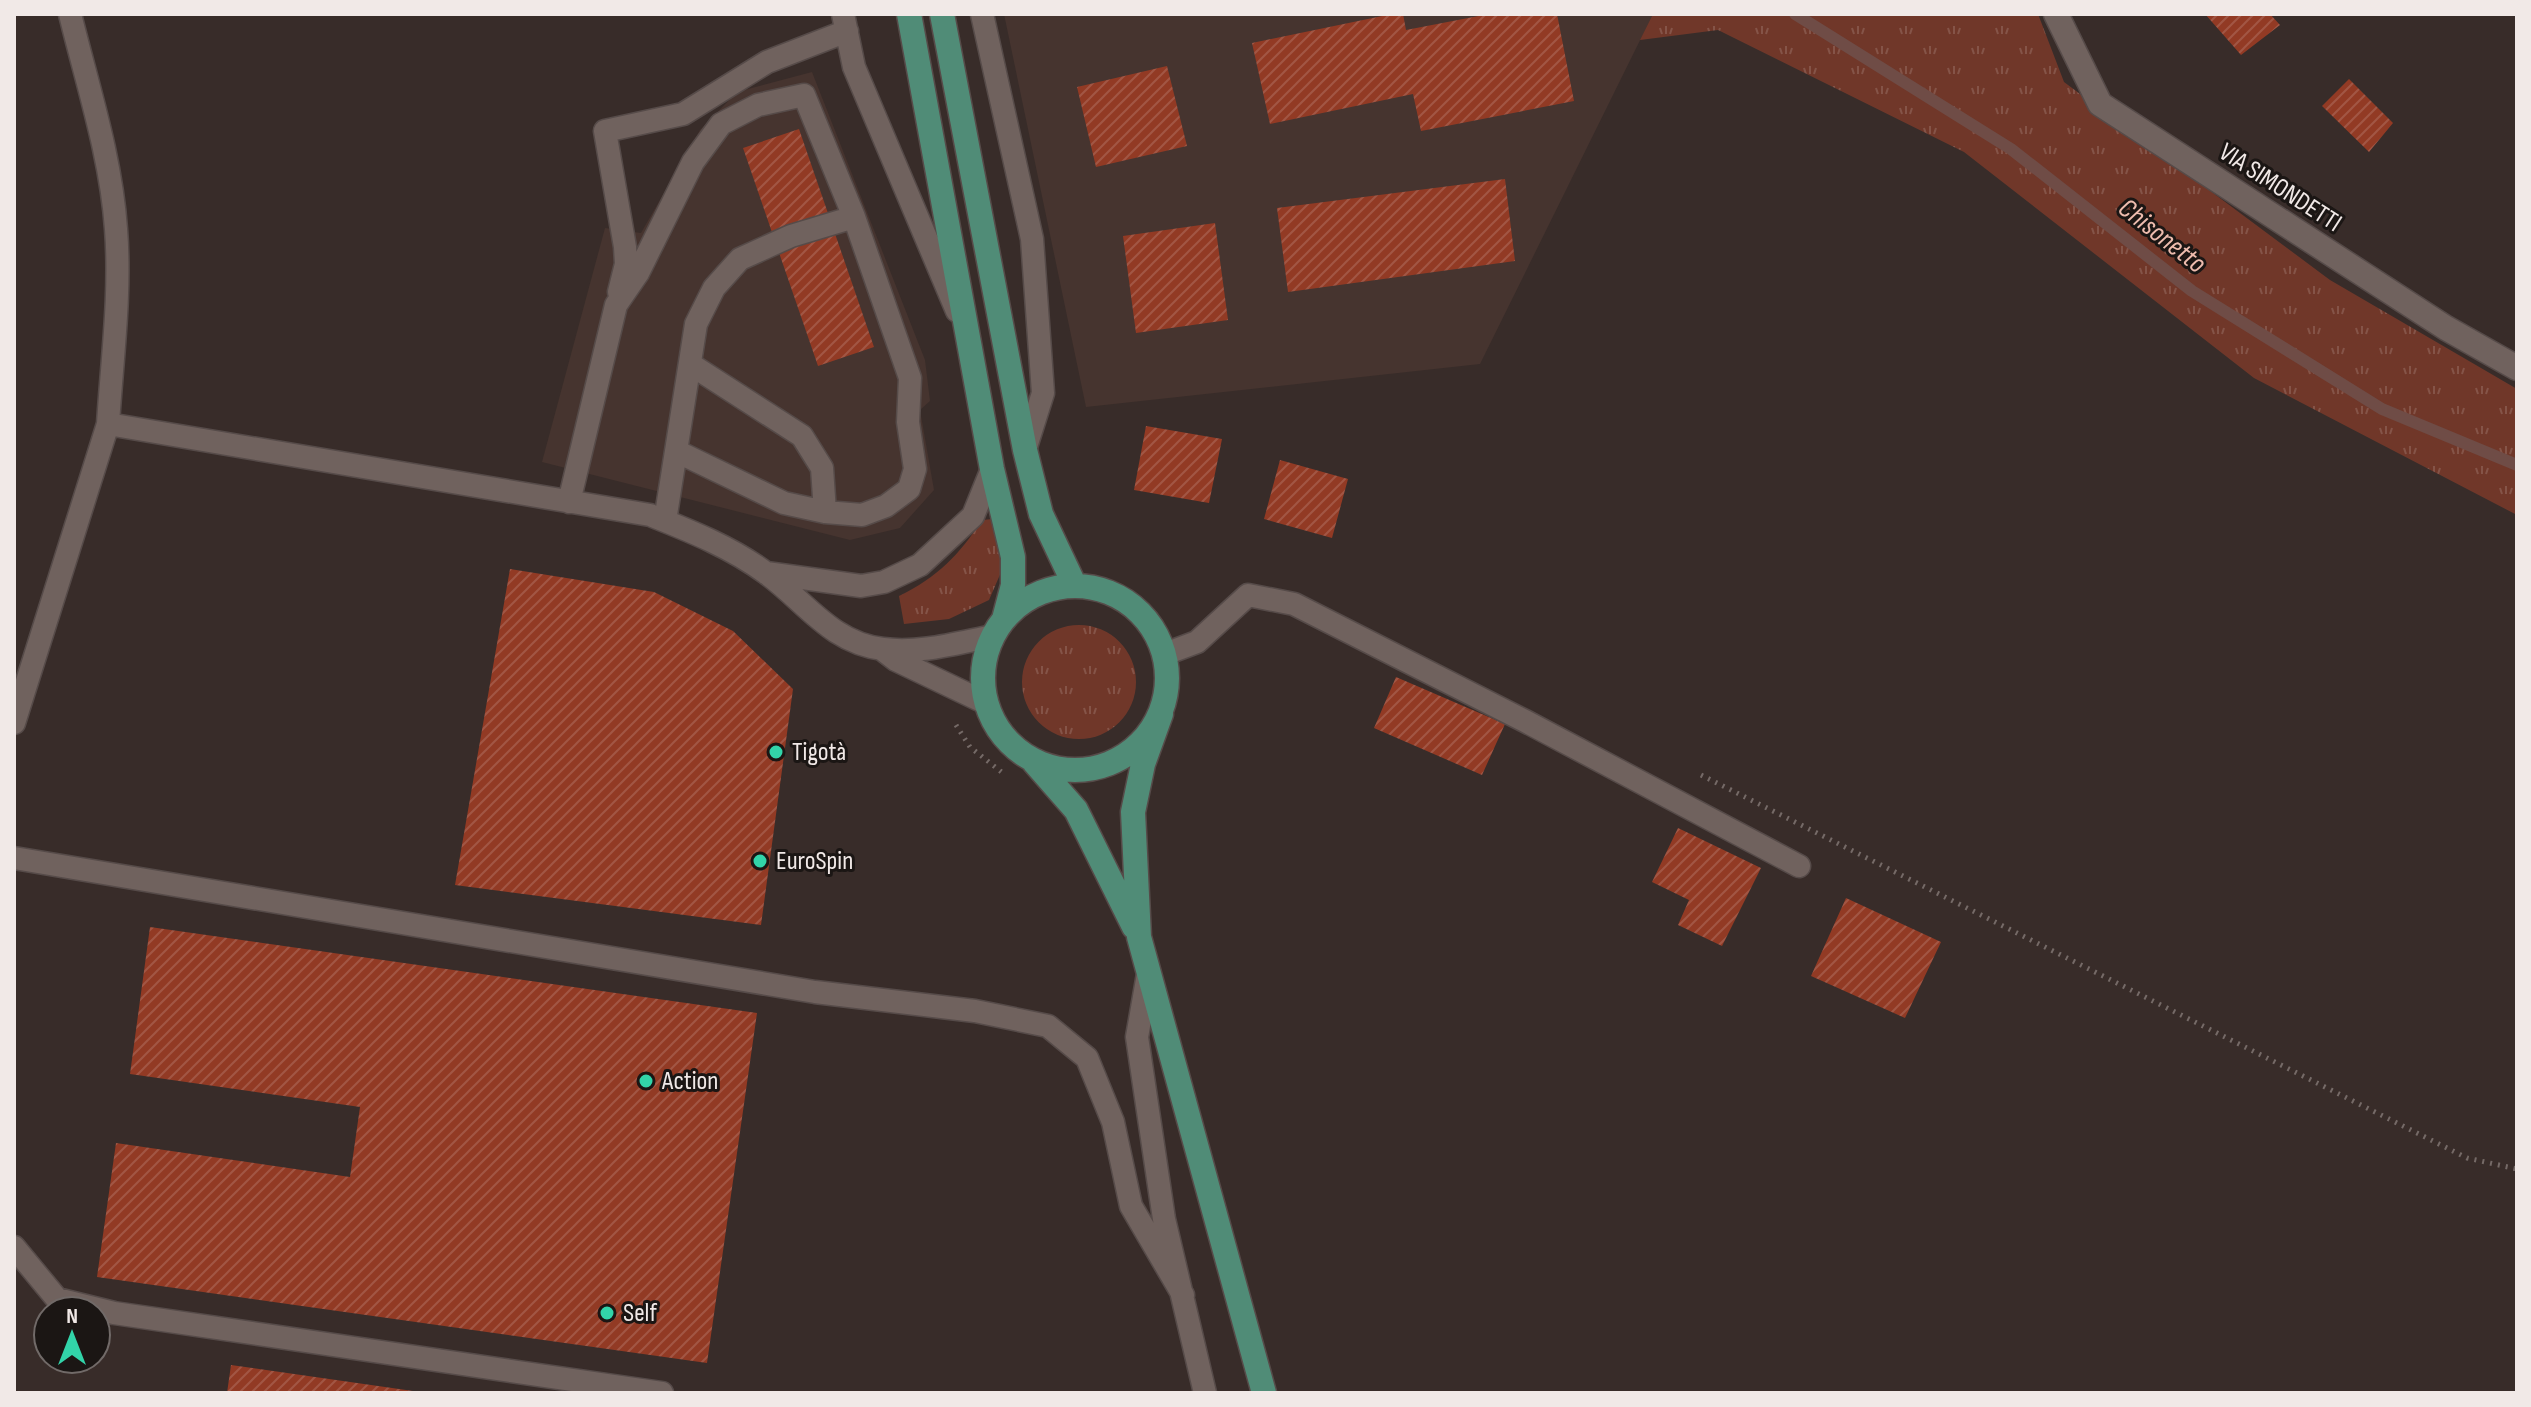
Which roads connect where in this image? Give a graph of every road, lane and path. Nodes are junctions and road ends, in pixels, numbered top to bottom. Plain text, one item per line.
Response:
1 (70, 14) edge
2 (909, 14) edge
3 (942, 14) edge
4 (982, 14) edge
5 (2056, 14) edge
6 (845, 23) edge
7 (854, 217) junction
8 (616, 305) junction
9 (969, 337) junction
10 (690, 364) junction
11 (2517, 368) edge
12 (108, 424) junction
13 (1025, 450) junction
14 (676, 451) junction
15 (992, 469) junction
16 (569, 502) junction
17 (825, 512) junction
18 (665, 521) junction
19 (766, 573) junction
20 (1075, 586) junction
21 (998, 628) junction
22 (882, 649) junction
23 (1165, 654) junction
24 (986, 703) junction
25 (1161, 714) junction
26 (14, 723) edge
27 (1032, 760) junction
28 (1698, 774) dead end
29 (14, 858) edge
30 (1799, 866) dead end
31 (1139, 937) junction
32 (1148, 974) junction
33 (2517, 1169) edge
34 (14, 1247) edge
35 (1183, 1295) junction
36 (1203, 1391) edge
37 (662, 1393) edge
38 (1264, 1393) edge

1 - 12 lane
2 - 9 main road
3 - 13 main road
4 - 13 lane
5 - 11 street, VIA SIMONDETTI
6 - 8 lane
6 - 9 lane
7 - 8 lane
7 - 10 lane
7 - 17 lane
8 - 16 lane
9 - 15 main road
10 - 14 lane
10 - 17 lane
12 - 16 lane
12 - 26 lane
13 - 20 main road
14 - 17 lane
14 - 18 lane
15 - 19 lane
15 - 21 main road
16 - 18 lane
18 - 19 lane
19 - 22 lane
20 - 21 main road
20 - 23 main road
21 - 22 lane
21 - 24 main road
22 - 24 lane
23 - 25 main road
23 - 30 lane
24 - 27 main road
25 - 27 main road
25 - 31 main road
27 - 31 main road
28 - 33 path
29 - 35 lane
31 - 32 main road
32 - 35 lane
32 - 38 main road
34 - 37 lane
35 - 36 lane

